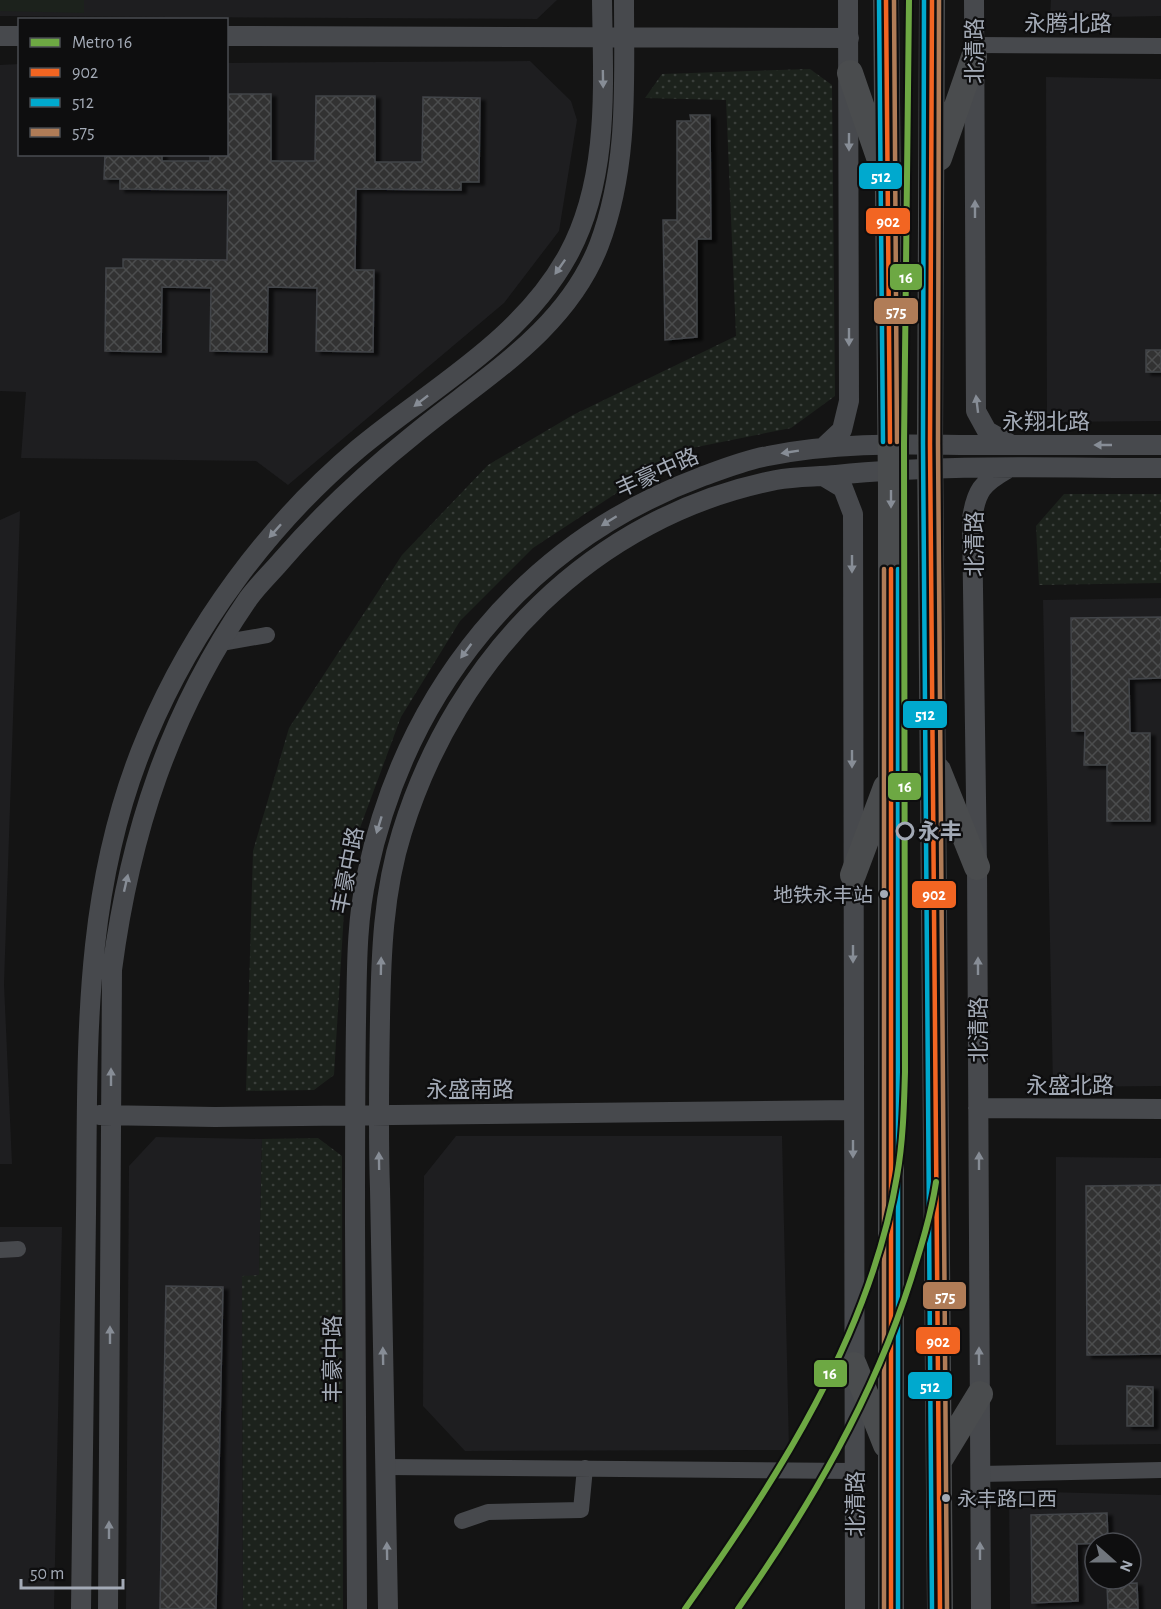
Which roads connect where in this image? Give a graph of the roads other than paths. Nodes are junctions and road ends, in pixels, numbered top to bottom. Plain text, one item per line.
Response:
1 (602, 0) edge
2 (624, 0) edge
3 (848, 0) edge
4 (886, 0) edge
5 (932, 0) edge
6 (974, 0) edge
7 (0, 36) edge
8 (18, 36) edge
9 (228, 36) edge
10 (603, 38) junction
11 (624, 38) junction
12 (849, 38) junction
13 (1161, 46) edge
14 (974, 51) junction
15 (850, 73) junction
16 (932, 178) junction
17 (888, 183) junction
18 (1013, 445) junction
19 (1161, 445) edge
20 (825, 446) junction
21 (891, 457) junction
22 (930, 457) junction
23 (1010, 467) junction
24 (1161, 468) edge
25 (823, 476) junction
26 (267, 635) dead end
27 (221, 644) junction
28 (933, 757) junction
29 (891, 772) junction
30 (977, 867) junction
31 (852, 875) junction
32 (978, 1108) junction
33 (1161, 1109) edge
34 (853, 1110) junction
35 (355, 1114) junction
36 (378, 1114) junction
37 (87, 1115) junction
38 (111, 1115) junction
39 (18, 1249) dead end
40 (0, 1250) edge
41 (854, 1365) junction
42 (980, 1395) junction
43 (891, 1456) junction
44 (939, 1461) junction
45 (386, 1467) junction
46 (585, 1468) junction
47 (1161, 1470) edge
48 (854, 1471) junction
49 (980, 1474) junction
50 (462, 1521) dead end
51 (81, 1609) edge
52 (108, 1609) edge
53 (357, 1609) edge
54 (388, 1609) edge
55 (855, 1609) edge
56 (891, 1609) edge
57 (940, 1609) edge
58 (981, 1609) edge

1 - 10 street
2 - 11 street
3 - 12 street
4 - 17 main road, 北清路
5 - 16 main road, 北清路
6 - 14 street, 北清路
7 - 8 street
9 - 10 street
10 - 11 street
10 -> 37 street
11 - 12 street
11 - 27 street
12 - 15 street
13 - 14 street, 永腾北路
14 - 16 main road
18 -> 14 street, 北清路
15 - 17 main road
15 -> 20 street
16 - 22 main road, 北清路
17 - 21 main road, 北清路
19 -> 18 street, 永翔北路
18 - 22 street, 永翔北路
20 - 21 street, 丰豪中路
20 -> 35 street, 丰豪中路
21 - 22 street
21 - 25 street, 丰豪中路
21 -> 29 main road, 北清路
22 - 23 street, 永翔北路
22 - 28 main road, 北清路
23 - 24 street, 永翔北路
23 - 30 street, 北清路
25 -> 31 street, 北清路
36 -> 25 street, 丰豪中路
26 - 27 street
38 -> 27 street
28 - 30 main road
28 - 44 main road, 北清路
29 - 31 main road
29 - 43 main road, 北清路
32 -> 30 street, 北清路
31 -> 34 street, 北清路
32 - 33 street, 永盛北路
42 -> 32 street, 北清路
34 - 36 street, 永盛南路
34 -> 41 street, 北清路
35 - 36 street, 永盛南路
35 - 38 street, 永盛南路
35 - 53 street, 丰豪中路
45 -> 36 street, 丰豪中路
37 - 38 street, 永盛南路
37 - 51 street
52 -> 38 street
39 - 40 street
41 - 43 main road
41 - 48 street, 北清路
42 - 44 main road
42 - 49 street, 北清路
43 - 56 main road, 北清路
44 - 57 main road, 北清路
45 - 46 street
54 -> 45 street, 丰豪中路
46 - 48 street
46 - 50 street
47 - 49 street
48 - 55 street, 北清路
58 -> 49 street, 北清路

